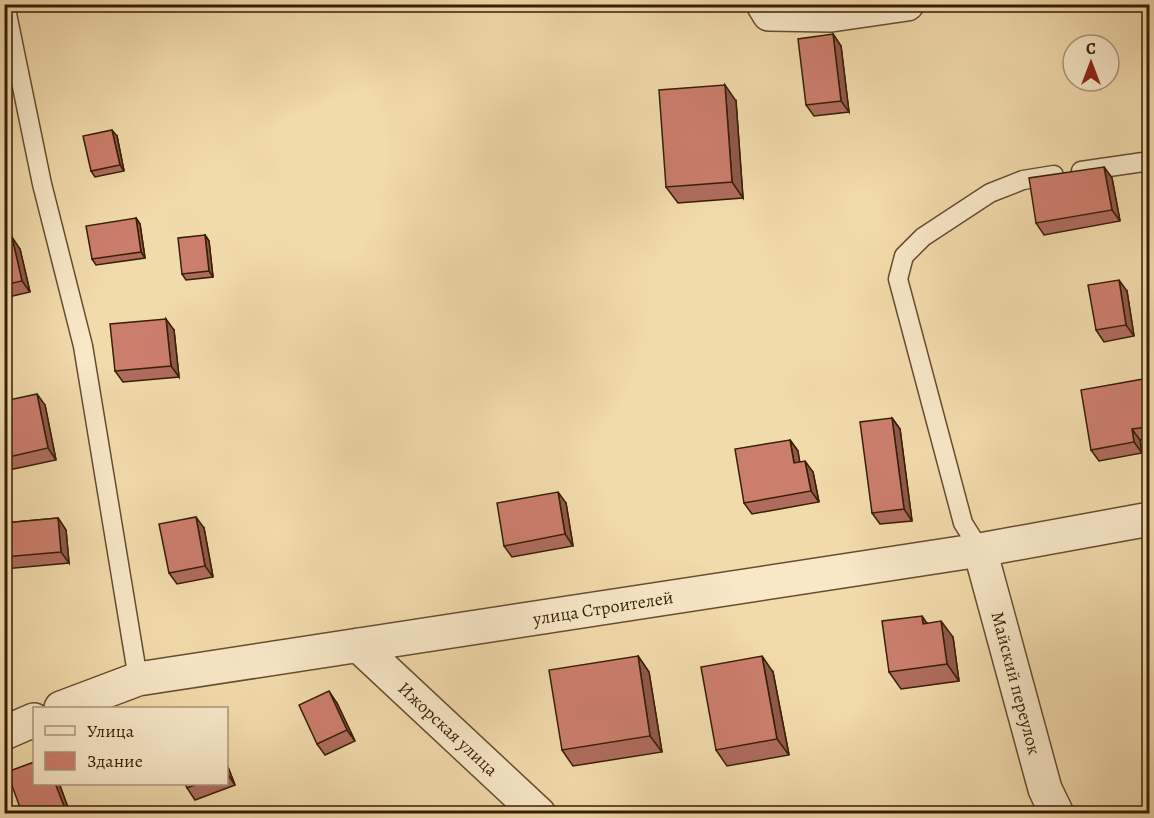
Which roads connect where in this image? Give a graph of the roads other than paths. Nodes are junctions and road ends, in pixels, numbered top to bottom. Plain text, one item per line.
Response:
1 (5, 4) edge
2 (763, 4) edge
3 (907, 4) edge
4 (1149, 161) edge
5 (1149, 519) edge
6 (980, 550) junction
7 (358, 645) junction
8 (138, 679) junction
9 (64, 707) edge
10 (33, 720) edge
11 (4, 733) edge
12 (539, 813) edge
13 (1057, 813) edge

1 - 8 lane
2 - 3 street
4 - 6 lane
5 - 6 street, улица Строителей
6 - 7 street, улица Строителей
6 - 13 street, Майский переулок
7 - 8 street, улица Строителей
7 - 12 street, Ижорская улица
8 - 9 street, улица Строителей
10 - 11 street

